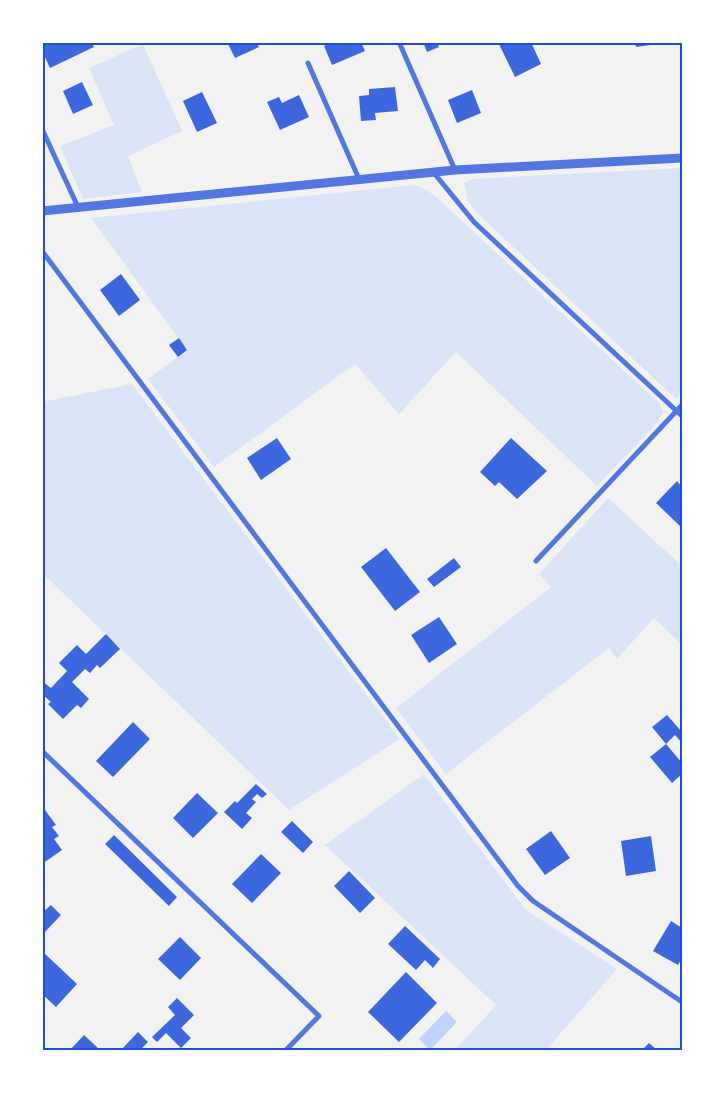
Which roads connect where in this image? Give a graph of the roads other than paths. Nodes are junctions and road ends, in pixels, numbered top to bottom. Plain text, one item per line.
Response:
1 (399, 42) edge
2 (308, 63) dead end
3 (42, 129) edge
4 (682, 158) edge
5 (455, 170) junction
6 (434, 172) junction
7 (359, 180) junction
8 (78, 207) junction
9 (42, 211) edge
10 (42, 250) edge
11 (682, 405) edge
12 (677, 411) junction
13 (682, 416) edge
14 (536, 561) dead end
15 (42, 751) edge
16 (682, 1002) edge
17 (286, 1050) edge

1 - 5 street
2 - 7 street
3 - 8 street
4 - 5 street
5 - 6 street
6 - 7 street
6 - 12 street
7 - 8 street
8 - 9 street
10 - 16 street
11 - 12 street
12 - 13 street
12 - 14 street
15 - 17 street

